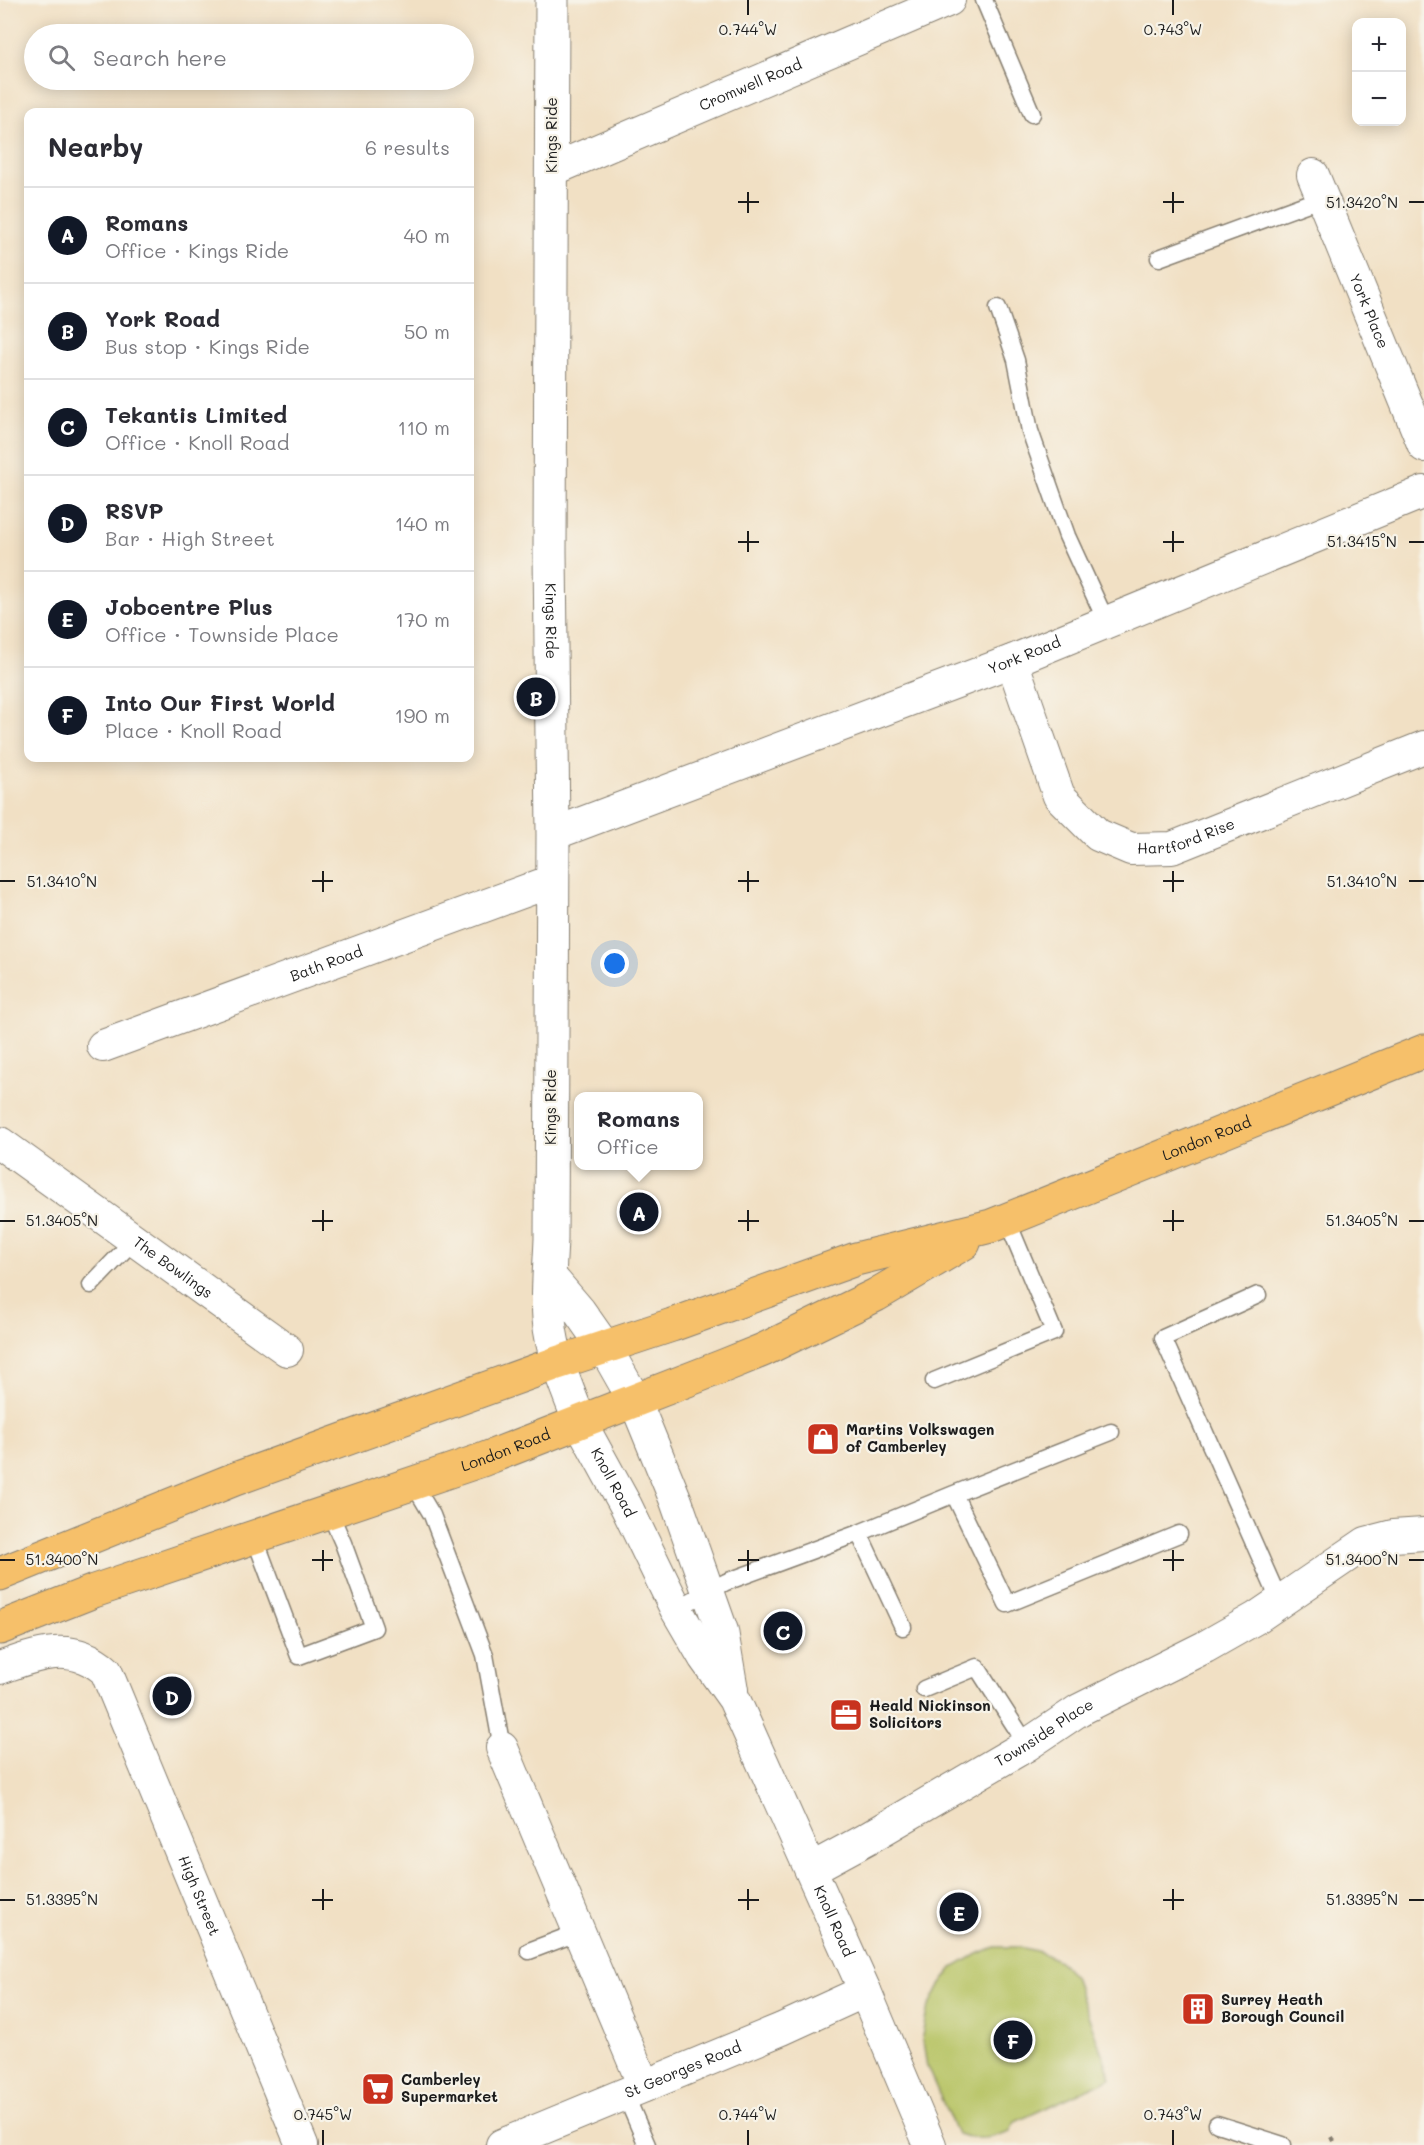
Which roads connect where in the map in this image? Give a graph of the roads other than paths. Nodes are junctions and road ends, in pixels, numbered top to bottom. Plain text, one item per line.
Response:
1 (552, 0) edge
2 (949, 0) edge
3 (984, 0) edge
4 (1032, 114) dead end
5 (552, 170) junction
6 (1317, 187) joint
7 (1159, 258) dead end
8 (998, 308) dead end
9 (1424, 446) edge
10 (1424, 492) edge
11 (1106, 621) junction
12 (1012, 661) junction
13 (1424, 747) edge
14 (553, 834) junction
15 (552, 881) junction
16 (103, 1046) dead end
17 (1424, 1051) edge
18 (0, 1143) edge
19 (999, 1223) junction
20 (134, 1240) junction
21 (550, 1277) junction
22 (91, 1285) dead end
23 (1258, 1295) dead end
24 (605, 1348) junction
25 (287, 1350) dead end
26 (557, 1363) junction
27 (934, 1381) dead end
28 (635, 1401) junction
29 (580, 1422) junction
30 (1111, 1432) dead end
31 (413, 1484) junction
32 (954, 1494) junction
33 (329, 1511) junction
34 (859, 1533) junction
35 (1179, 1534) dead end
36 (1424, 1534) edge
37 (254, 1536) junction
38 (0, 1574) edge
39 (708, 1591) junction
40 (1280, 1602) junction
41 (676, 1609) junction
42 (903, 1627) dead end
43 (0, 1628) edge
44 (0, 1668) edge
45 (924, 1689) dead end
46 (734, 1699) junction
47 (1027, 1745) junction
48 (502, 1748) joint
49 (811, 1869) junction
50 (579, 1932) junction
51 (530, 1951) dead end
52 (865, 1991) junction
53 (635, 2090) junction
54 (1217, 2124) dead end
55 (302, 2145) edge
56 (501, 2145) edge
57 (647, 2145) edge
58 (930, 2145) edge
59 (1282, 2145) edge

1 - 5 street, Kings Ride
2 - 5 street, Cromwell Road
3 - 4 lane
5 - 14 street, Kings Ride
6 - 7 lane
6 - 9 street, York Place
8 - 11 lane
10 - 11 street, York Road
11 - 12 street, York Road
12 - 13 street, Hartford Rise
12 - 14 street, York Road
14 - 15 street, Kings Ride
15 - 16 street, Bath Road
15 - 21 street, Kings Ride
17 - 19 main road, London Road
18 - 20 street, The Bowlings
19 - 24 main road, London Road
19 - 27 lane
19 - 28 main road, London Road
20 - 22 lane
20 - 25 street, The Bowlings
21 - 24 street
21 - 26 street, Kings Ride
23 - 40 lane
24 - 26 main road, London Road
24 - 28 street
26 - 29 street, Kings Ride
26 - 38 main road, London Road
28 - 29 main road, London Road
28 - 39 street, Knoll Road
29 - 31 main road, London Road
29 - 41 street, Knoll Road
30 - 32 lane
31 - 33 main road, London Road
31 - 48 lane
32 - 34 lane
32 - 35 lane
33 - 37 main road, London Road
33 - 37 lane
34 - 39 lane
34 - 42 lane
36 - 40 street, Townside Place
37 - 43 main road, London Road
39 - 41 lane
39 - 46 street, Knoll Road
40 - 47 street, Townside Place
41 - 46 street, Knoll Road
44 - 55 street, High Street
45 - 47 lane
46 - 49 street, Knoll Road
47 - 49 street, Townside Place
48 - 50 street
49 - 52 street, Knoll Road
50 - 51 lane
50 - 53 street
52 - 53 street, St Georges Road
52 - 58 street, Knoll Road
53 - 56 street, St Georges Road
53 - 57 lane
54 - 59 lane

